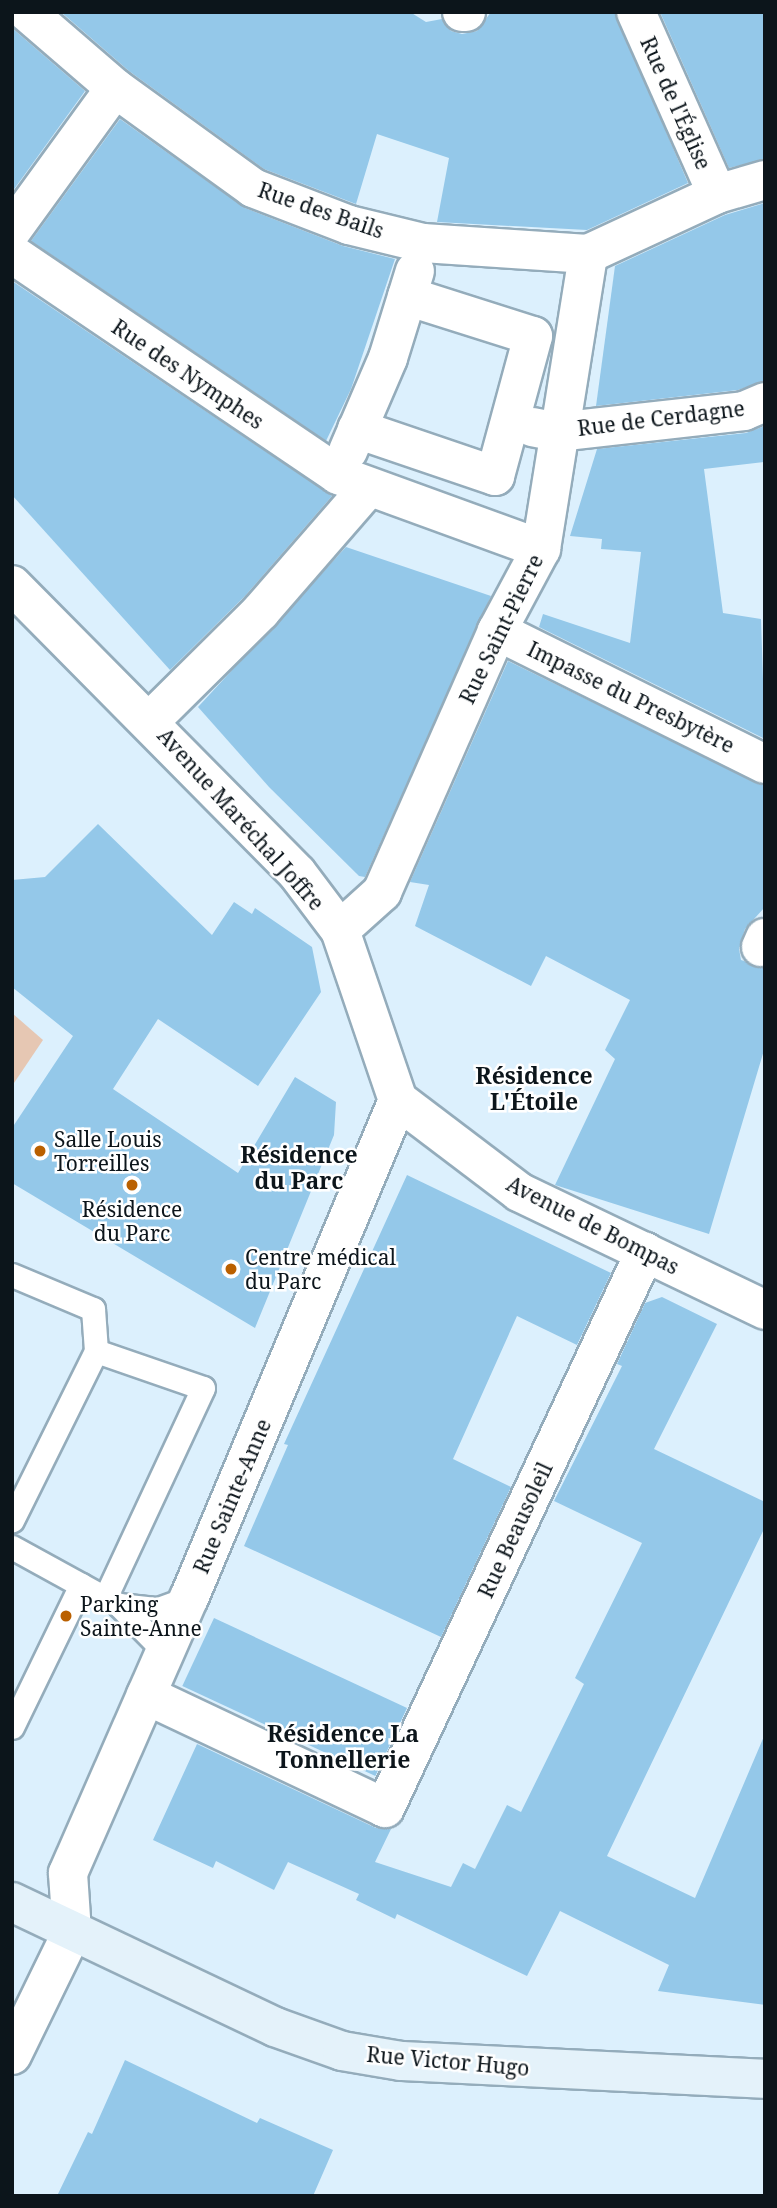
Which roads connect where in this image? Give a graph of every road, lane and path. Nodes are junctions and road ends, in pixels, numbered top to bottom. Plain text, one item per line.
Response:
1 (27, 12) edge
2 (636, 12) edge
3 (115, 88) junction
4 (765, 180) edge
5 (717, 194) junction
6 (12, 230) edge
7 (423, 243) junction
8 (12, 254) edge
9 (588, 254) junction
10 (407, 296) junction
11 (765, 402) edge
12 (510, 421) junction
13 (357, 429) junction
14 (557, 432) junction
15 (353, 481) junction
16 (541, 549) junction
17 (12, 585) edge
18 (497, 631) junction
19 (151, 720) junction
20 (765, 764) edge
21 (340, 930) junction
22 (398, 1100) junction
23 (645, 1252) junction
24 (12, 1275) edge
25 (765, 1310) edge
26 (96, 1351) junction
27 (12, 1520) edge
28 (12, 1547) edge
29 (81, 1585) junction
30 (189, 1598) junction
31 (112, 1602) junction
32 (165, 1652) junction
33 (146, 1695) junction
34 (12, 1727) edge
35 (12, 1902) edge
36 (72, 1932) junction
37 (12, 2055) edge
38 (765, 2079) edge

1 - 3 street, Rue des Bails
2 - 5 street, Rue de l'Église
3 - 6 street
3 - 7 street, Rue des Bails
4 - 5 street
5 - 9 street
7 - 9 street, Rue des Bails
7 - 10 street
8 - 15 street, Rue des Nymphes
9 - 14 street, Rue Saint-Pierre
10 - 12 street
10 - 13 street
11 - 14 street, Rue de Cerdagne
12 - 13 street
12 - 14 street, Rue de Cerdagne
13 - 15 street
14 - 16 street, Rue Saint-Pierre
15 - 16 street, Rue des Nymphes
15 - 19 street
16 - 18 street, Rue Saint-Pierre
17 - 19 street, Avenue Maréchal Joffre
18 - 20 street, Impasse du Presbytère
18 - 21 street, Rue Saint-Pierre
19 - 21 street, Avenue Maréchal Joffre
21 - 22 street, Avenue Maréchal Joffre
22 - 23 street, Avenue de Bompas
22 - 30 street, Rue Sainte-Anne
23 - 25 street, Avenue de Bompas
23 - 33 street, Rue Beausoleil
24 - 26 lane
26 - 27 lane
26 - 31 lane
28 - 29 lane
29 - 31 lane
29 - 34 lane
30 - 31 lane
30 - 32 street, Rue Sainte-Anne
31 - 32 lane
32 - 33 street, Rue Sainte-Anne
33 - 36 street, Rue Sainte-Anne
35 - 36 main road, Rue Victor Hugo
36 - 37 street
36 - 38 main road, Rue Victor Hugo

